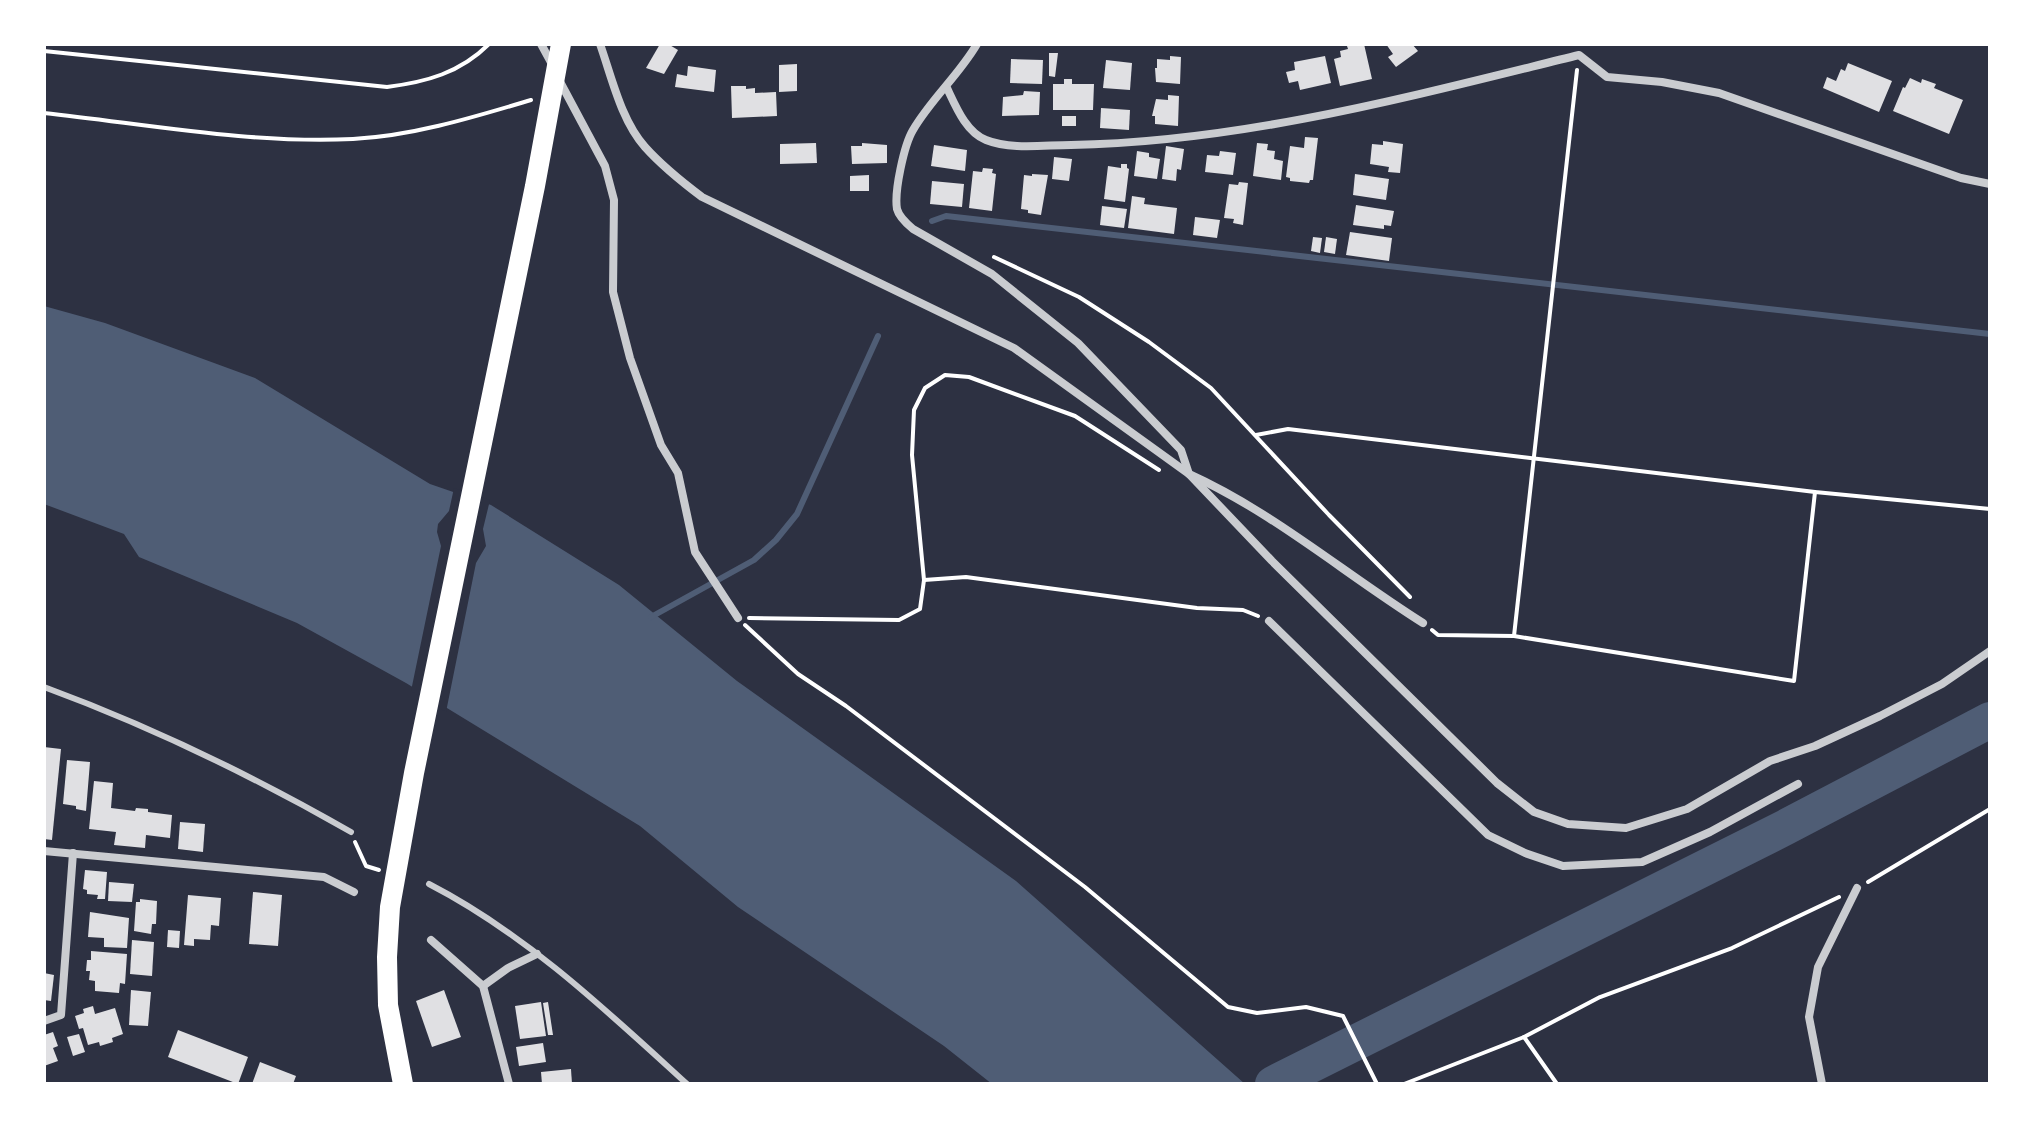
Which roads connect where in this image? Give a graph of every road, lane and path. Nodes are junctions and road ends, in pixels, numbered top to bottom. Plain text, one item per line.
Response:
1 (489, 44) edge
2 (541, 44) edge
3 (561, 44) edge
4 (600, 44) edge
5 (977, 44) edge
6 (44, 51) edge
7 (1579, 55) junction
8 (947, 88) junction
9 (564, 90) junction
10 (44, 113) edge
11 (1990, 184) edge
12 (961, 257) junction
13 (1256, 435) junction
14 (1535, 459) junction
15 (1189, 474) junction
16 (1815, 492) junction
17 (1990, 509) edge
18 (924, 580) junction
19 (738, 618) junction
20 (1269, 621) joint
21 (1423, 623) junction
22 (1514, 636) junction
23 (1990, 651) edge
24 (44, 687) edge
25 (1798, 784) dead end
26 (1990, 809) edge
27 (351, 832) joint
28 (44, 851) edge
29 (73, 853) junction
30 (381, 870) dead end
31 (429, 884) dead end
32 (1857, 888) junction
33 (354, 892) dead end
34 (431, 940) dead end
35 (537, 954) junction
36 (483, 986) junction
37 (44, 1021) edge
38 (1524, 1037) junction
39 (403, 1084) edge
40 (509, 1084) edge
41 (687, 1084) edge
42 (1377, 1084) edge
43 (1404, 1084) edge
44 (1557, 1084) edge
45 (1822, 1084) edge

1 - 6 path
2 - 9 street
3 - 39 main road
4 - 15 street
5 - 8 street
7 - 8 street
7 - 11 street
7 - 14 path
8 - 12 street
9 - 10 path
9 - 19 street
12 - 13 path
12 - 15 street
13 - 14 path
13 - 21 path
14 - 16 path
14 - 22 path
15 - 18 path
15 - 21 street
15 - 23 street
16 - 17 path
16 - 22 path
18 - 19 path
18 - 20 path
19 - 42 path
20 - 25 street
21 - 22 path
24 - 27 lane
26 - 32 path
27 - 30 path
28 - 29 street
29 - 33 street
29 - 37 street
31 - 35 lane
32 - 38 path
32 - 45 street
34 - 36 street
35 - 36 street
35 - 41 lane
36 - 40 street
38 - 43 path
38 - 44 path

